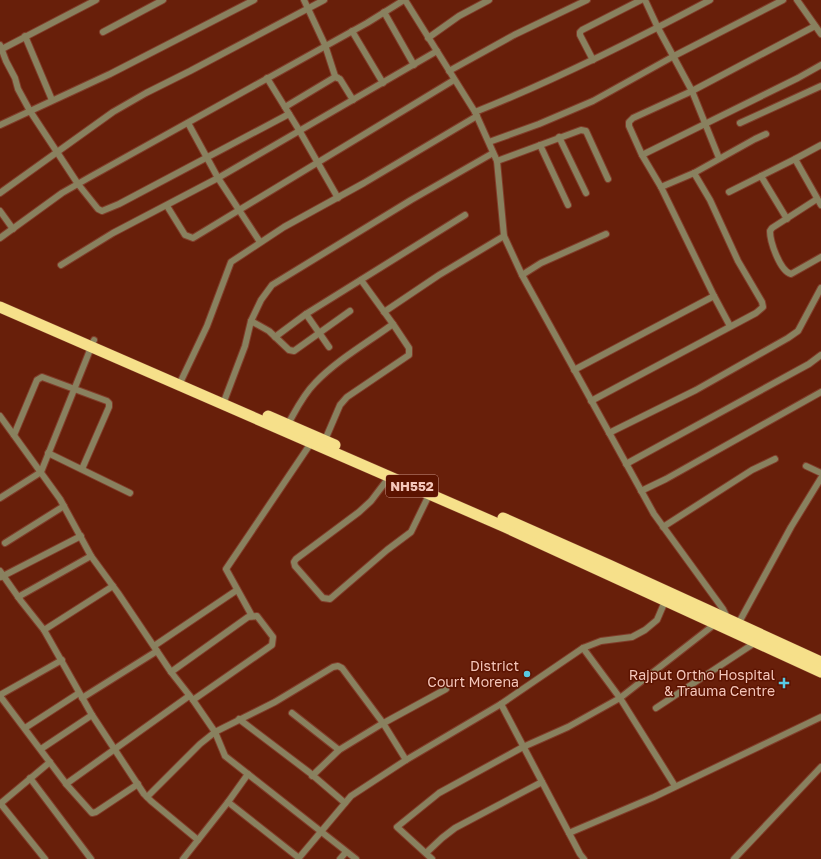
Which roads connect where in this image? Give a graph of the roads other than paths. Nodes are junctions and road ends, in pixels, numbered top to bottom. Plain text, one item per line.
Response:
1 (96, 0) edge
2 (163, 0) edge
3 (254, 0) edge
4 (304, 0) edge
5 (324, 0) edge
6 (414, 0) edge
7 (489, 0) edge
8 (586, 0) edge
9 (641, 0) edge
10 (644, 0) edge
11 (710, 0) edge
12 (783, 0) edge
13 (797, 0) edge
14 (405, 2) edge
15 (309, 8) junction
16 (384, 12) junction
17 (815, 26) junction
18 (658, 28) junction
19 (352, 31) junction
20 (103, 32) dead end
21 (820, 32) edge
22 (25, 36) junction
23 (428, 38) junction
24 (325, 45) junction
25 (1, 47) edge
26 (437, 51) junction
27 (674, 56) junction
28 (592, 60) junction
29 (6, 61) junction
30 (0, 65) edge
31 (414, 65) junction
32 (821, 65) edge
33 (449, 71) junction
34 (267, 78) junction
35 (338, 78) junction
36 (454, 80) junction
37 (383, 83) junction
38 (821, 86) edge
39 (692, 91) junction
40 (52, 100) junction
41 (353, 100) junction
42 (285, 107) junction
43 (30, 111) junction
44 (289, 114) junction
45 (476, 114) junction
46 (188, 123) junction
47 (706, 123) junction
48 (740, 123) dead end
49 (0, 125) edge
50 (300, 130) junction
51 (766, 134) dead end
52 (559, 138) junction
53 (489, 142) junction
54 (540, 145) junction
55 (821, 145) edge
56 (58, 152) junction
57 (493, 152) junction
58 (642, 155) junction
59 (207, 158) junction
60 (719, 158) junction
61 (795, 159) junction
62 (497, 160) junction
63 (318, 162) junction
64 (694, 173) junction
65 (761, 176) junction
66 (218, 178) junction
67 (608, 179) dead end
68 (78, 184) junction
69 (661, 187) junction
70 (729, 192) dead end
71 (0, 193) edge
72 (586, 193) dead end
73 (338, 198) junction
74 (817, 199) junction
75 (568, 205) dead end
76 (821, 205) edge
77 (167, 206) junction
78 (238, 209) junction
79 (0, 211) edge
80 (465, 215) dead end
81 (787, 219) junction
82 (13, 229) junction
83 (606, 234) dead end
84 (504, 236) junction
85 (0, 238) edge
86 (260, 242) junction
87 (821, 257) edge
88 (61, 265) dead end
89 (522, 275) junction
90 (361, 280) junction
91 (821, 288) edge
92 (714, 296) junction
93 (0, 299) edge
94 (0, 307) edge
95 (350, 311) dead end
96 (384, 312) junction
97 (306, 314) junction
98 (251, 321) junction
99 (393, 324) junction
100 (730, 326) junction
101 (319, 333) junction
102 (275, 337) junction
103 (92, 343) junction
104 (329, 347) dead end
105 (821, 355) edge
106 (574, 370) junction
107 (181, 382) junction
108 (74, 389) junction
109 (821, 392) edge
110 (224, 401) junction
111 (591, 401) junction
112 (0, 416) edge
113 (288, 424) junction
114 (609, 433) junction
115 (14, 435) junction
116 (325, 440) junction
117 (311, 443) junction
118 (48, 453) junction
119 (775, 459) dead end
120 (626, 464) junction
121 (806, 466) dead end
122 (82, 469) junction
123 (41, 472) junction
124 (821, 473) edge
125 (390, 476) junction
126 (821, 478) edge
127 (641, 491) junction
128 (130, 493) dead end
129 (430, 494) junction
130 (0, 498) edge
131 (64, 506) junction
132 (663, 527) junction
133 (81, 536) junction
134 (5, 543) dead end
135 (92, 556) junction
136 (1, 575) edge
137 (113, 586) junction
138 (237, 590) junction
139 (18, 597) junction
140 (667, 597) junction
141 (252, 616) junction
142 (715, 624) junction
143 (732, 626) junction
144 (44, 630) junction
145 (756, 642) junction
146 (583, 648) junction
147 (156, 649) junction
148 (62, 660) junction
149 (821, 662) edge
150 (171, 672) junction
151 (821, 672) edge
152 (446, 689) dead end
153 (81, 695) junction
154 (0, 696) edge
155 (191, 698) junction
156 (620, 698) junction
157 (501, 704) junction
158 (656, 708) dead end
159 (292, 713) dead end
160 (92, 715) junction
161 (821, 717) edge
162 (239, 719) junction
163 (383, 724) junction
164 (24, 728) junction
165 (215, 732) junction
166 (524, 747) junction
167 (41, 749) junction
168 (114, 749) junction
169 (339, 750) junction
170 (406, 760) junction
171 (50, 762) junction
172 (821, 768) edge
173 (248, 774) junction
174 (312, 776) junction
175 (30, 778) junction
176 (542, 782) junction
177 (66, 784) junction
178 (138, 784) junction
179 (675, 786) junction
180 (147, 797) junction
181 (228, 802) junction
182 (345, 803) junction
183 (0, 804) edge
184 (321, 831) junction
185 (569, 833) junction
186 (198, 840) junction
187 (346, 852) junction
188 (426, 853) junction
189 (45, 859) edge
190 (92, 859) edge
191 (183, 859) edge
192 (299, 859) edge
193 (340, 859) edge
194 (356, 859) edge
195 (432, 859) edge
196 (584, 859) edge
197 (734, 859) edge

1 - 22 street
2 - 20 street
3 - 40 street
4 - 15 street
5 - 15 street
6 - 14 street
7 - 23 street
8 - 33 street
9 - 28 street
10 - 18 street
11 - 18 street
12 - 27 street
13 - 17 street
14 - 16 street
14 - 23 street
15 - 24 street
15 - 56 street
16 - 19 street
16 - 31 street
17 - 21 street
17 - 39 street
18 - 27 street
18 - 28 street
19 - 24 street
19 - 37 street
22 - 25 street
22 - 40 street
23 - 26 street
24 - 34 street
24 - 35 street
25 - 29 street
26 - 31 street
26 - 33 street
27 - 39 street
27 - 53 street
28 - 45 street
29 - 30 street
29 - 43 street
31 - 37 street
32 - 47 street
33 - 36 street
34 - 42 street
34 - 46 street
35 - 41 street
35 - 42 street
36 - 45 street
36 - 63 street
37 - 41 street
38 - 48 street
39 - 47 street
39 - 58 street
40 - 43 street
41 - 50 street
42 - 44 street
43 - 49 street
43 - 56 street
44 - 50 street
44 - 59 street
45 - 53 street
45 - 73 street
46 - 59 street
46 - 68 street
47 - 58 street
47 - 60 street
50 - 63 street
50 - 66 street
51 - 60 street
52 - 54 street
52 - 67 street
52 - 72 street
53 - 57 street
54 - 62 street
54 - 75 street
55 - 61 street
56 - 68 street
56 - 71 street
57 - 62 street
57 - 98 street
58 - 69 street
59 - 66 street
59 - 68 street
60 - 64 street
61 - 65 street
61 - 74 street
62 - 84 street
63 - 73 street
63 - 78 street
64 - 69 street
64 - 100 street
65 - 70 street
65 - 81 street
66 - 77 street
66 - 78 street
68 - 82 street
69 - 92 street
73 - 86 street
74 - 76 street
74 - 81 street
77 - 78 street
77 - 88 street
78 - 86 street
79 - 82 street
80 - 90 street
81 - 87 street
82 - 85 street
83 - 89 street
84 - 89 street
84 - 96 street
86 - 107 street
89 - 106 street
90 - 96 street
90 - 97 street
91 - 114 street
92 - 100 street
92 - 106 street
93 - 103 highway, NH552
94 - 103 highway, NH552
95 - 101 street
96 - 99 street
97 - 101 street
97 - 102 street
98 - 102 street
98 - 110 street
99 - 113 street
99 - 116 street
100 - 111 street
101 - 102 street
101 - 104 street
103 - 107 highway, NH552
103 - 108 street
105 - 120 street
106 - 111 street
107 - 110 highway, NH552
108 - 115 street
108 - 118 street
108 - 122 street
109 - 127 street
110 - 113 highway, NH552
110 - 117 highway, NH552
111 - 114 street
112 - 115 street
113 - 116 highway, NH552
114 - 120 street
115 - 123 street
116 - 140 highway, NH552
117 - 125 highway, NH552
117 - 138 street
118 - 122 street
118 - 123 street
119 - 132 street
120 - 127 street
121 - 124 street
122 - 128 street
123 - 130 street
123 - 131 street
125 - 129 highway, NH552
125 - 129 street
126 - 143 street
127 - 132 street
129 - 140 highway, NH552
131 - 133 street
131 - 134 street
132 - 143 street
133 - 135 street
133 - 136 street
135 - 137 street
135 - 139 street
136 - 139 street
137 - 144 street
137 - 147 street
138 - 141 street
138 - 147 street
139 - 144 street
140 - 142 highway, NH552
140 - 143 highway, NH552
140 - 146 street
141 - 150 street
141 - 155 street
142 - 143 highway, NH552
142 - 156 street
143 - 145 highway, NH552
143 - 149 highway, NH552
144 - 148 street
145 - 151 highway, NH552
145 - 158 street
146 - 156 street
146 - 157 street
147 - 150 street
147 - 153 street
148 - 153 street
148 - 154 street
150 - 155 street
152 - 163 street
153 - 160 street
153 - 164 street
154 - 164 street
155 - 165 street
155 - 168 street
156 - 166 street
156 - 179 street
157 - 166 street
157 - 170 street
159 - 169 street
160 - 167 street
160 - 168 street
161 - 179 street
162 - 163 street
162 - 165 street
162 - 174 street
163 - 169 street
163 - 170 street
164 - 167 street
165 - 173 street
165 - 180 street
166 - 176 street
166 - 188 street
167 - 171 street
168 - 177 street
168 - 178 street
169 - 174 street
170 - 182 street
171 - 175 street
171 - 177 street
172 - 197 street
173 - 181 street
173 - 184 street
174 - 182 street
175 - 183 street
175 - 190 street
176 - 185 street
176 - 188 street
177 - 178 street
178 - 180 street
179 - 185 street
180 - 186 street
181 - 186 street
181 - 192 street
182 - 184 street
183 - 189 street
184 - 187 street
184 - 192 street
185 - 196 street
186 - 191 street
187 - 193 street
187 - 194 street
188 - 195 street

